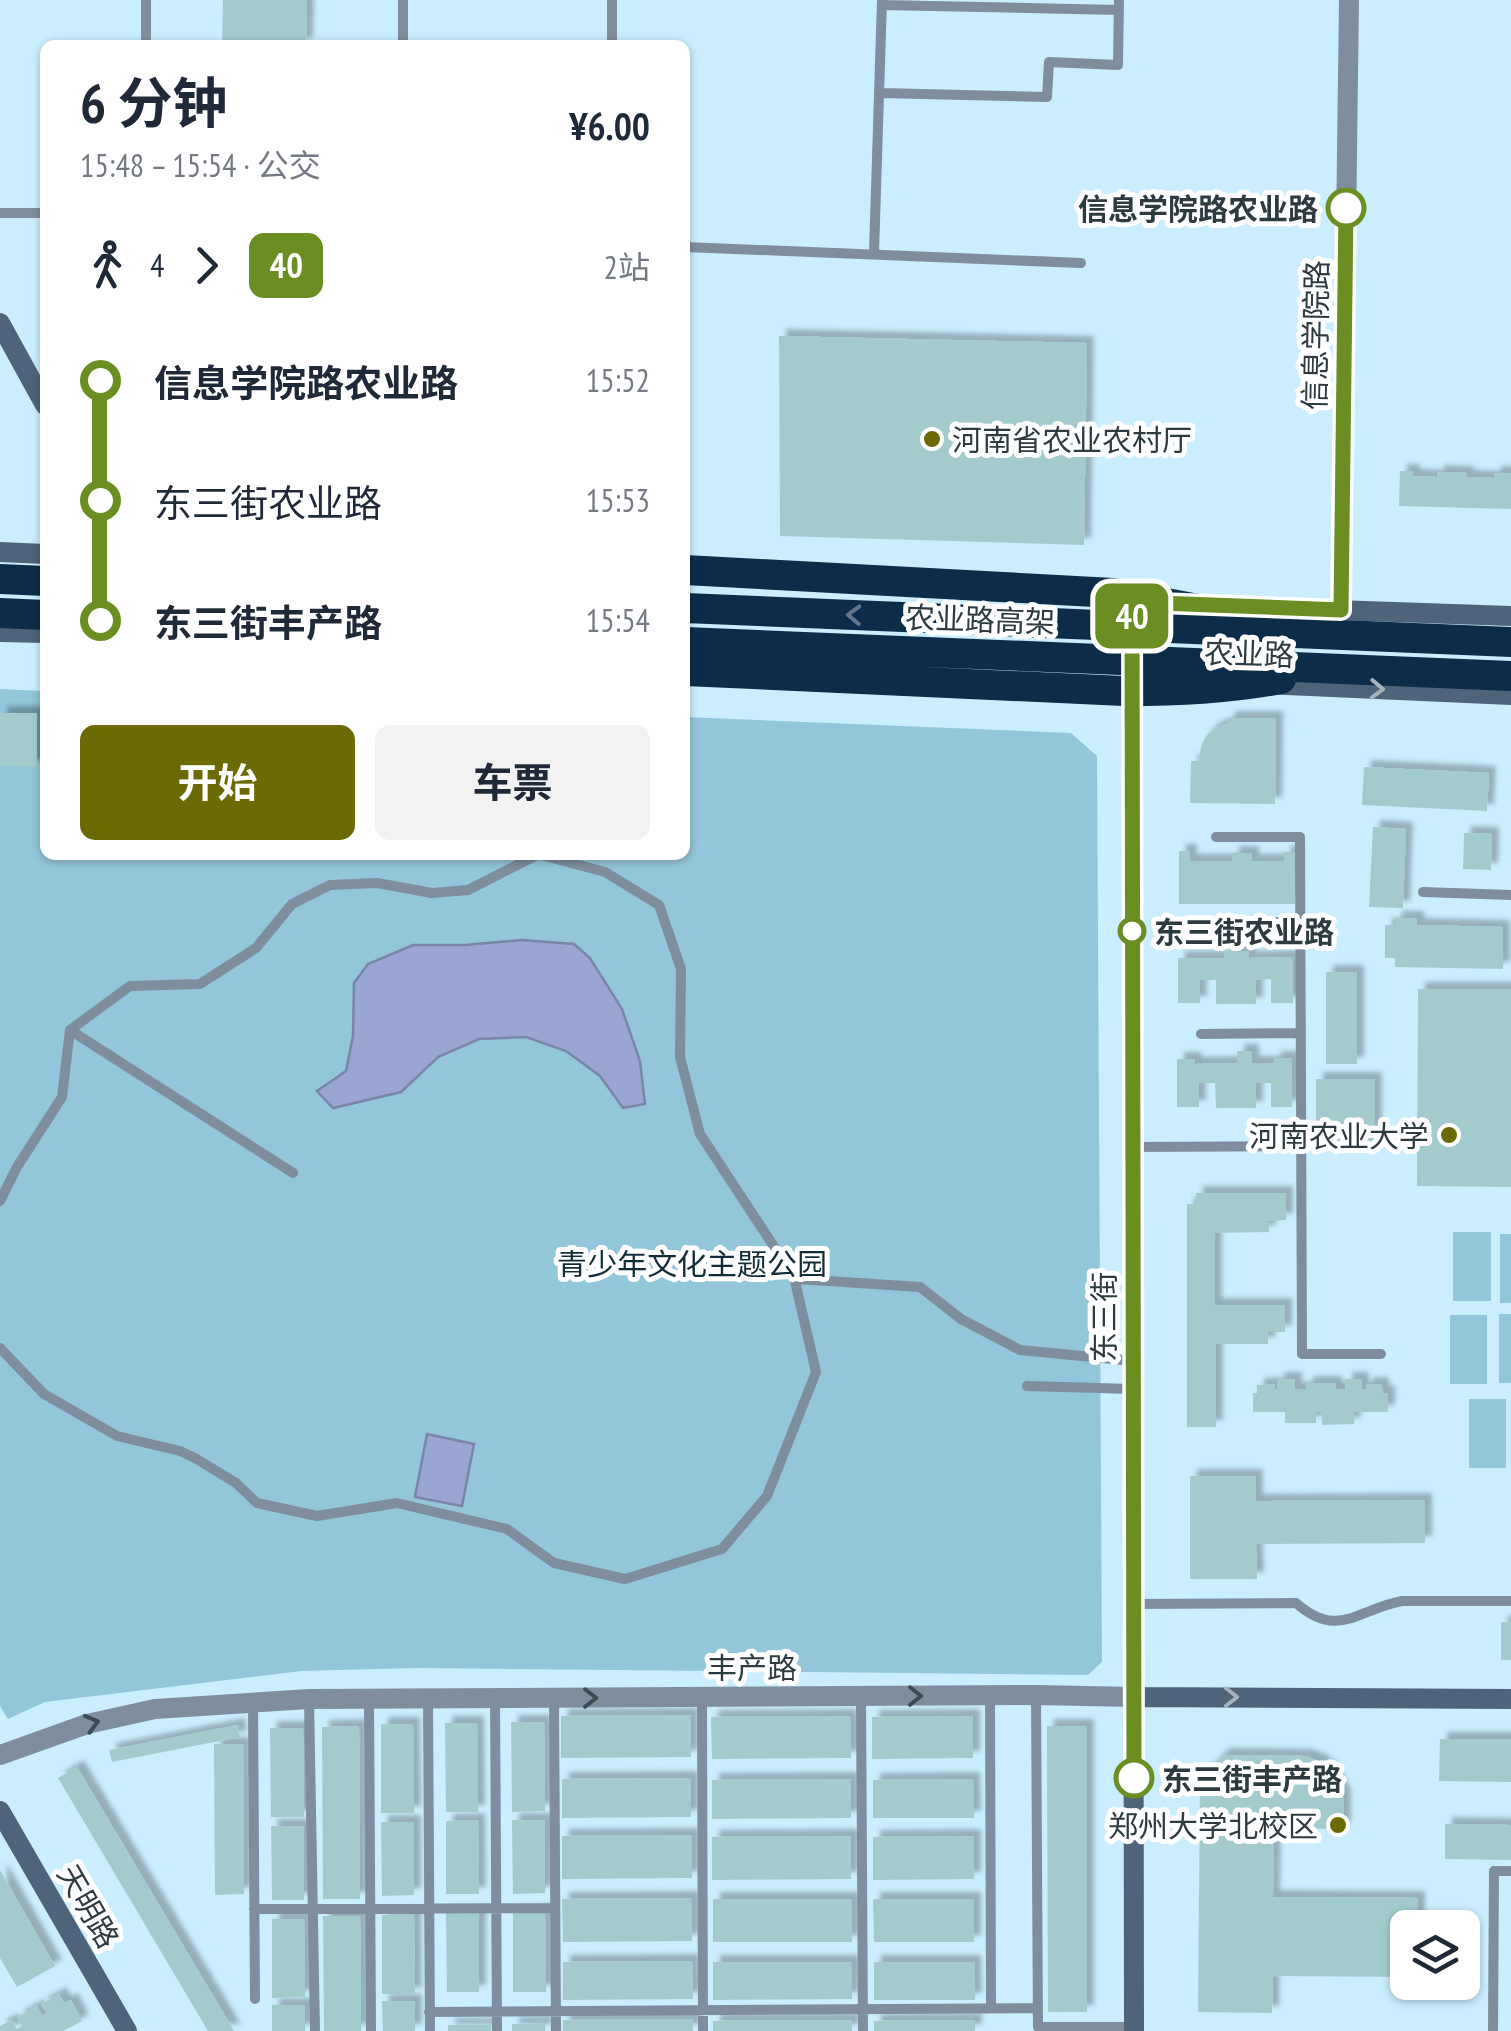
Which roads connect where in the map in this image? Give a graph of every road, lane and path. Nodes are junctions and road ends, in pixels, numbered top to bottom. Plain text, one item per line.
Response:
1 (146, 0) edge
2 (404, 0) edge
3 (612, 0) edge
4 (1349, 0) edge
5 (882, 2) edge
6 (1119, 5) edge
7 (146, 40) edge
8 (402, 40) edge
9 (612, 40) edge
10 (879, 93) junction
11 (0, 213) edge
12 (40, 213) edge
13 (690, 247) edge
14 (874, 253) junction
15 (1081, 263) dead end
16 (0, 322) edge
17 (40, 395) edge
18 (0, 552) edge
19 (40, 554) edge
20 (690, 570) edge
21 (0, 579) edge
22 (40, 581) edge
23 (690, 584) edge
24 (1132, 602) junction
25 (690, 608) edge
26 (1341, 610) junction
27 (0, 613) edge
28 (40, 615) edge
29 (1511, 616) edge
30 (0, 632) edge
31 (40, 634) edge
32 (1310, 634) junction
33 (690, 642) edge
34 (1511, 642) edge
35 (690, 660) edge
36 (1335, 669) junction
37 (690, 671) edge
38 (1511, 676) edge
39 (1132, 678) junction
40 (1511, 694) edge
41 (1216, 837) dead end
42 (529, 860) edge
43 (558, 860) edge
44 (1423, 892) dead end
45 (1511, 895) edge
46 (1300, 922) junction
47 (1187, 923) dead end
48 (70, 1030) junction
49 (1301, 1033) junction
50 (1200, 1034) dead end
51 (1301, 1146) junction
52 (1132, 1147) junction
53 (293, 1173) dead end
54 (0, 1201) edge
55 (797, 1280) dead end
56 (0, 1348) edge
57 (1380, 1354) dead end
58 (1133, 1361) junction
59 (1027, 1386) dead end
60 (1133, 1389) junction
61 (1511, 1601) edge
62 (1134, 1604) junction
63 (990, 1695) junction
64 (1036, 1695) junction
65 (861, 1696) junction
66 (702, 1697) junction
67 (1134, 1697) junction
68 (428, 1698) junction
69 (495, 1698) junction
70 (554, 1698) junction
71 (1511, 1698) edge
72 (309, 1699) junction
73 (369, 1699) junction
74 (253, 1703) junction
75 (0, 1754) edge
76 (0, 1810) edge
77 (1511, 1871) edge
78 (429, 1908) junction
79 (496, 1908) junction
80 (555, 1908) junction
81 (313, 1909) junction
82 (370, 1909) junction
83 (254, 1910) junction
84 (254, 1999) dead end
85 (991, 2008) junction
86 (1038, 2008) junction
87 (863, 2009) junction
88 (703, 2010) junction
89 (497, 2011) junction
90 (556, 2011) junction
91 (430, 2012) junction
92 (1134, 2029) edge
93 (126, 2031) edge
94 (315, 2031) edge
95 (371, 2031) edge
96 (430, 2031) edge
97 (497, 2031) edge
98 (556, 2031) edge
99 (704, 2031) edge
100 (863, 2031) edge
101 (1493, 2031) edge

1 - 7 lane
2 - 8 lane
3 - 9 lane
4 - 26 street, 信息学院路
5 - 6 lane
5 - 10 lane
6 - 10 lane
10 - 14 lane
11 - 12 lane
13 - 14 lane
14 - 15 lane
16 - 17 street
18 - 19 street
20 - 32 highway, bridge
21 - 22 highway
23 - 24 street, 农业路
24 - 26 street, 农业路
24 - 39 street, 东三街
32 -> 25 highway, 农业路高架, bridge
26 - 29 street, 农业路
27 - 28 highway
30 - 31 street
32 - 34 highway, 农业路高架, bridge
33 - 36 highway, 农业路高架, bridge
35 - 39 street, 农业路
36 - 37 highway, bridge
36 - 38 highway, 农业路高架, bridge
39 -> 40 street, 农业路
39 - 52 street, 东三街
41 - 46 lane
42 - 48 lane
43 - 56 lane
44 - 45 lane
46 - 47 lane
46 - 49 lane
48 - 53 lane
48 - 54 lane
49 - 50 lane
49 - 51 lane
51 - 52 lane
51 - 57 lane
52 - 58 street, 东三街
55 - 58 lane
58 - 60 street, 东三街
59 - 60 lane
60 - 62 street, 东三街
61 - 62 lane
62 - 67 street, 东三街
63 - 64 street, 丰产路
65 -> 63 street, 丰产路
63 - 85 lane
64 - 67 street, 丰产路
64 - 86 lane
65 - 66 street, 丰产路
65 - 87 lane
70 -> 66 street, 丰产路
66 - 88 lane
67 -> 71 street, 丰产路
67 - 92 street, 东三街
68 - 69 street, 丰产路
68 - 73 street, 丰产路
68 - 78 lane
69 - 70 street, 丰产路
69 - 79 lane
70 - 80 lane
72 - 73 street, 丰产路
72 - 74 street, 丰产路
72 - 81 lane
73 - 82 lane
75 -> 74 street, 丰产路
74 - 83 lane
76 - 93 street, 天明路
77 - 101 lane
78 - 79 lane
78 - 82 lane
78 - 91 lane
79 - 80 lane
79 - 89 lane
80 - 90 lane
81 - 82 lane
81 - 83 lane
81 - 94 lane
82 - 95 lane
83 - 84 lane
85 - 86 lane
85 - 87 lane
86 - 92 lane
87 - 88 lane
87 - 100 lane
88 - 90 lane
88 - 99 lane
89 - 90 lane
89 - 91 lane
89 - 97 lane
90 - 98 lane
91 - 96 lane

